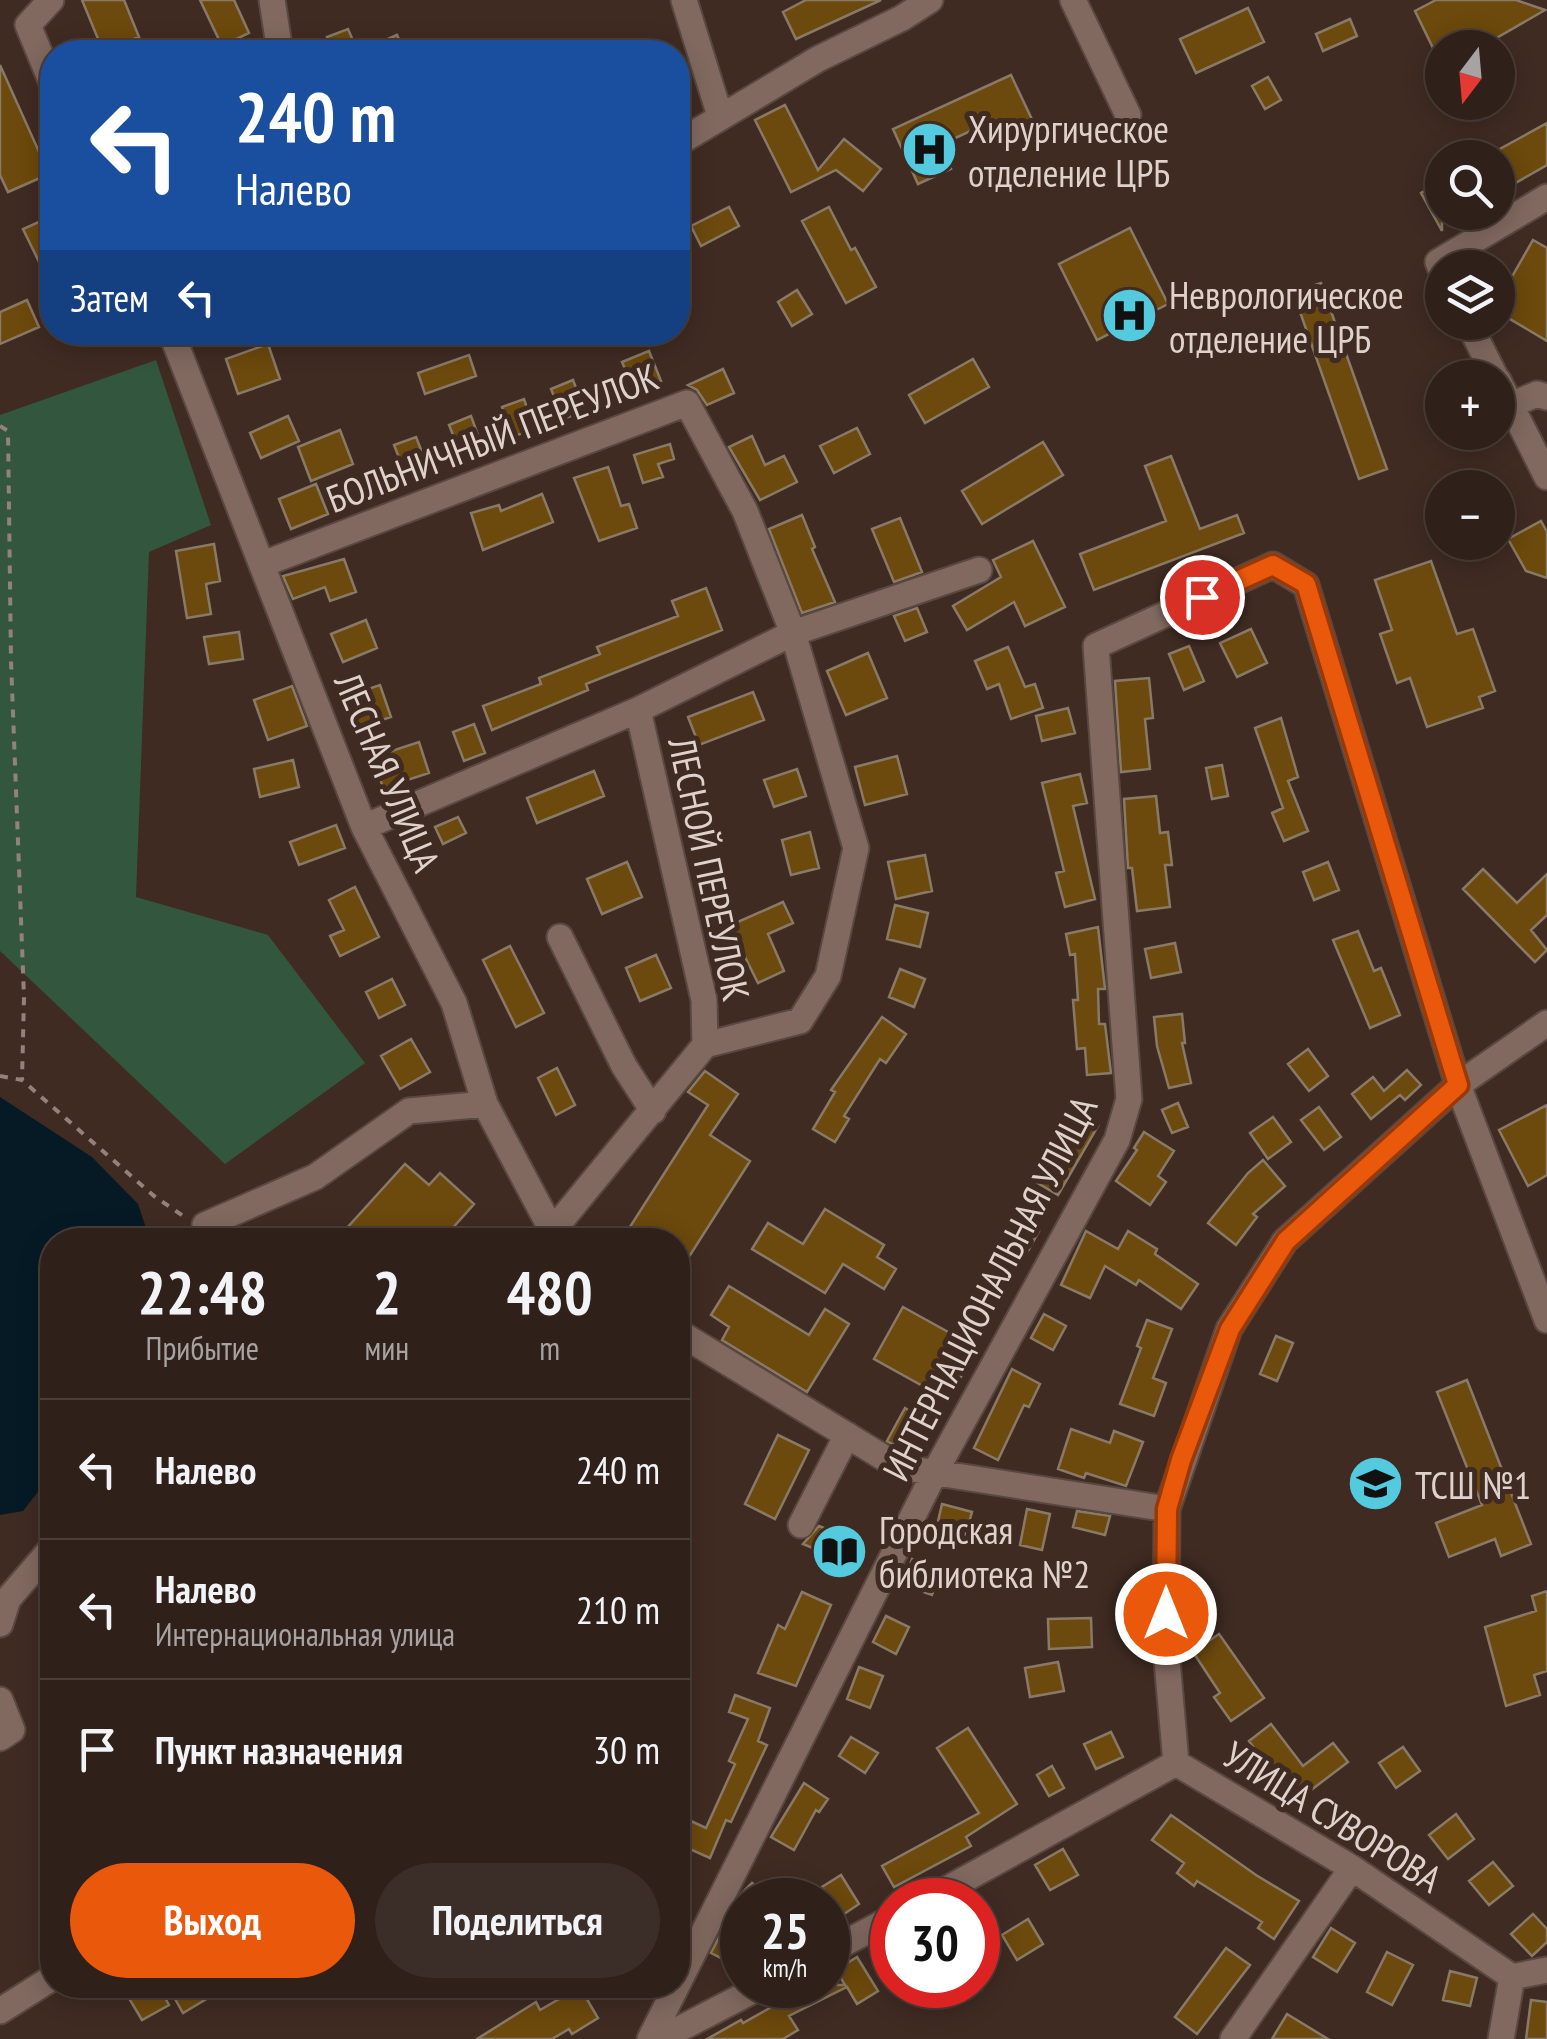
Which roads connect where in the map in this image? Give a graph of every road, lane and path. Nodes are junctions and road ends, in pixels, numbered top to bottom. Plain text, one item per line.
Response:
1 (51, 0) edge
2 (272, 0) edge
3 (684, 0) edge
4 (930, 0) edge
5 (1072, 0) edge
6 (278, 40) edge
7 (40, 54) edge
8 (1128, 115) dead end
9 (720, 116) junction
10 (690, 135) edge
11 (1547, 197) edge
12 (1458, 250) edge
13 (177, 345) edge
14 (1547, 397) edge
15 (1515, 404) edge
16 (1515, 416) edge
17 (0, 426) edge
18 (1547, 477) edge
19 (263, 564) junction
20 (980, 570) dead end
21 (793, 633) junction
22 (638, 710) junction
23 (364, 828) junction
24 (560, 937) dead end
25 (1547, 1023) edge
26 (705, 1045) junction
27 (0, 1076) edge
28 (22, 1080) junction
29 (1458, 1085) junction
30 (485, 1104) junction
31 (653, 1110) junction
32 (205, 1225) joint
33 (546, 1228) edge
34 (559, 1228) edge
35 (1547, 1320) edge
36 (690, 1339) edge
37 (846, 1435) junction
38 (934, 1474) junction
39 (1167, 1509) junction
40 (801, 1525) dead end
41 (40, 1562) edge
42 (0, 1624) edge
43 (0, 1700) edge
44 (0, 1738) edge
45 (1176, 1763) junction
46 (1352, 1868) junction
47 (967, 1878) edge
48 (690, 1959) edge
49 (1547, 1970) edge
50 (1512, 1976) junction
51 (40, 1986) edge
52 (671, 1998) edge
53 (720, 2008) edge
54 (0, 2012) edge
55 (650, 2039) edge
56 (660, 2039) edge
57 (1234, 2039) edge
58 (1501, 2039) edge

1 - 7 street
2 - 6 street
3 - 9 street
4 - 9 street
5 - 8 street
9 - 10 street
11 - 12 street
13 - 19 street, ЛЕСНАЯ УЛИЦА
14 - 15 street
16 - 18 street
17 - 28 path
19 - 21 street, БОЛЬНИЧНЫЙ ПЕРЕУЛОК
19 - 23 street, ЛЕСНАЯ УЛИЦА
20 - 21 street
21 - 22 street
21 - 26 street
22 - 23 street
22 - 26 street, ЛЕСНОЙ ПЕРЕУЛОК
23 - 30 street, ЛЕСНАЯ УЛИЦА
24 - 31 street
25 - 29 street, УЛИЦА СУВОРОВА
26 - 31 street
27 - 28 path
28 - 32 path
29 - 35 street
29 - 38 street, ИНТЕРНАЦИОНАЛЬНАЯ УЛИЦА
29 - 39 street, УЛИЦА СУВОРОВА
30 - 32 street
30 - 33 street, ЛЕСНАЯ УЛИЦА
31 - 34 street
36 - 37 street
37 - 38 street
37 - 40 street
38 - 39 street
38 - 48 street, ИНТЕРНАЦИОНАЛЬНАЯ УЛИЦА
39 - 45 street, УЛИЦА СУВОРОВА
41 - 42 street
43 - 44 street
45 - 46 street, УЛИЦА СУВОРОВА
45 - 47 street
46 - 50 street, УЛИЦА СУВОРОВА
46 - 57 street
49 - 50 street
50 - 58 street
51 - 54 street
52 - 55 street, ИНТЕРНАЦИОНАЛЬНАЯ УЛИЦА
53 - 56 street

